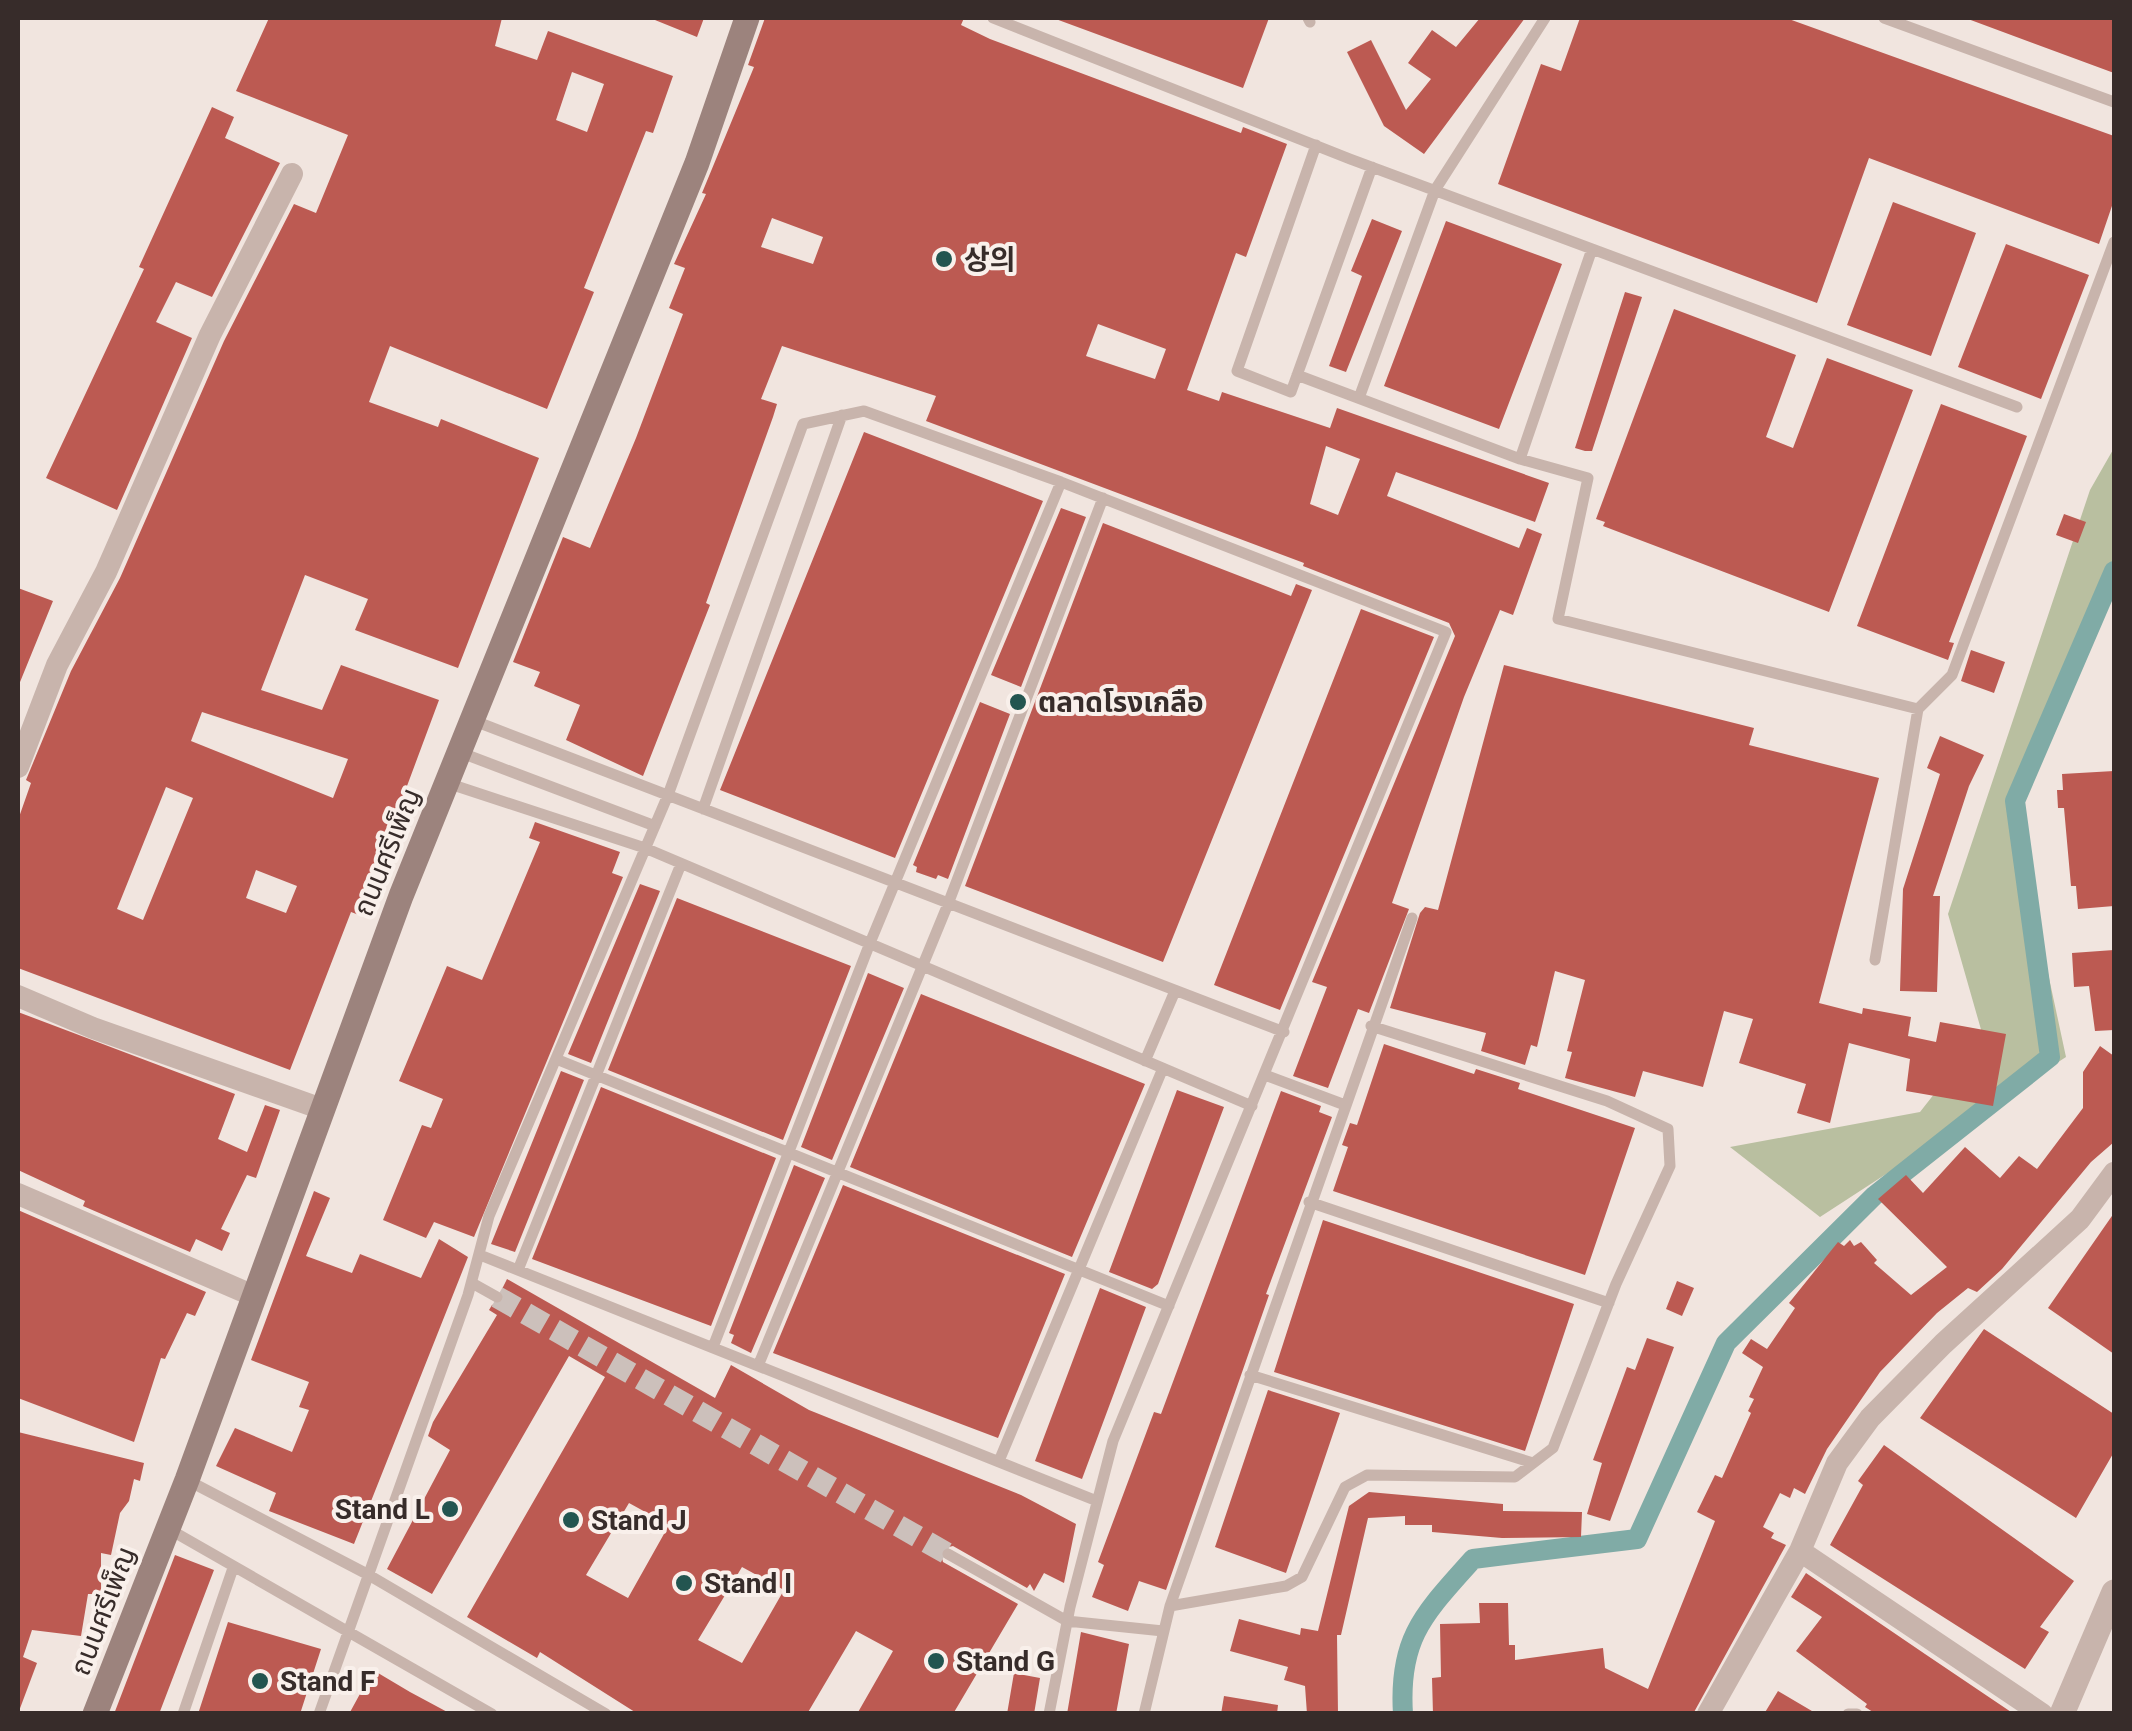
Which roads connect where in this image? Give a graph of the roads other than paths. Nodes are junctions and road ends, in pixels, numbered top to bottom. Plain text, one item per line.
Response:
1 (747, 18) edge
2 (993, 18) edge
3 (1545, 18) edge
4 (1884, 18) edge
5 (2114, 102) edge
6 (1316, 146) junction
7 (1372, 167) junction
8 (292, 174) dead end
9 (1435, 190) junction
10 (2114, 242) edge
11 (1592, 249) junction
12 (1298, 375) junction
13 (1359, 398) junction
14 (2018, 408) dead end
15 (842, 415) junction
16 (1520, 459) junction
17 (1061, 482) junction
18 (1103, 498) junction
19 (1918, 709) junction
20 (472, 720) junction
21 (459, 752) junction
22 (18, 767) edge
23 (447, 782) junction
24 (668, 795) junction
25 (704, 809) junction
26 (654, 826) junction
27 (645, 848) junction
28 (681, 864) junction
29 (896, 883) junction
30 (948, 904) junction
31 (1412, 918) dead end
32 (870, 943) junction
33 (1875, 960) dead end
34 (923, 965) junction
35 (1176, 991) junction
36 (18, 996) edge
37 (1371, 1026) junction
38 (1284, 1032) junction
39 (556, 1060) junction
40 (1145, 1061) junction
41 (1163, 1068) junction
42 (596, 1076) junction
43 (1265, 1076) junction
44 (1345, 1105) junction
45 (1252, 1106) junction
46 (322, 1110) junction
47 (788, 1153) junction
48 (838, 1173) junction
49 (2114, 1173) edge
50 (18, 1194) edge
51 (1309, 1202) junction
52 (480, 1255) junction
53 (1079, 1269) junction
54 (518, 1270) junction
55 (472, 1283) junction
56 (254, 1296) junction
57 (497, 1297) tunnel mouth
58 (1609, 1303) junction
59 (1169, 1306) junction
60 (713, 1348) junction
61 (758, 1366) junction
62 (1250, 1375) junction
63 (999, 1462) junction
64 (1534, 1463) junction
65 (187, 1480) junction
66 (1097, 1501) junction
67 (167, 1528) junction
68 (1800, 1551) junction
69 (948, 1554) tunnel mouth
70 (232, 1568) junction
71 (367, 1574) junction
72 (1170, 1606) junction
73 (2111, 1609) edge
74 (1067, 1621) junction
75 (1163, 1631) junction
76 (346, 1632) junction
77 (95, 1714) edge
78 (183, 1714) edge
79 (319, 1714) edge
80 (492, 1714) edge
81 (606, 1714) edge
82 (1049, 1714) edge
83 (1144, 1714) edge
84 (1708, 1714) edge
85 (1848, 1714) edge
86 (1857, 1714) edge
87 (2042, 1714) edge
88 (2062, 1714) edge

1 - 20 main road, ถนนศรีเพ็ญ
2 - 6 lane
3 - 9 lane
4 - 5 lane
6 - 7 lane
6 - 12 lane
7 - 9 lane
7 - 12 lane
8 - 22 street
9 - 11 lane
9 - 13 lane
10 - 19 lane
11 - 14 lane
11 - 16 lane
12 - 13 lane
13 - 16 lane
15 - 17 lane
15 - 24 lane
15 - 25 lane
16 - 19 lane
17 - 18 lane
17 - 29 lane
18 - 30 lane
18 - 38 lane
19 - 33 lane
20 - 21 main road, ถนนศรีเพ็ญ
20 - 24 lane
21 - 23 main road, ถนนศรีเพ็ญ
21 - 26 lane
23 - 27 lane
23 - 46 main road, ถนนศรีเพ็ญ
24 - 25 lane
24 - 26 lane
25 - 29 lane
26 - 27 lane
27 - 28 lane
27 - 39 lane
28 - 32 lane
28 - 42 lane
29 - 30 lane
29 - 32 lane
30 - 34 lane
30 - 35 lane
31 - 37 lane
32 - 34 lane
32 - 47 lane
34 - 40 lane
34 - 48 lane
35 - 38 lane
35 - 40 lane
36 - 46 street
37 - 44 lane
37 - 58 lane
38 - 43 lane
39 - 42 lane
39 - 52 lane
40 - 41 lane
41 - 45 lane
41 - 53 lane
42 - 47 lane
42 - 54 lane
43 - 44 lane
43 - 45 lane
44 - 51 lane
45 - 59 lane
46 - 56 main road, ถนนศรีเพ็ญ
47 - 48 lane
47 - 60 lane
48 - 53 lane
48 - 61 lane
49 - 68 street
50 - 56 street
51 - 58 lane
51 - 62 lane
52 - 54 lane
52 - 55 lane
53 - 59 lane
53 - 63 lane
54 - 60 lane
55 - 57 lane
55 - 71 lane
56 - 65 main road, ถนนศรีเพ็ญ
58 - 64 lane
59 - 66 lane
60 - 61 lane
61 - 63 lane
62 - 64 lane
62 - 72 lane
63 - 66 lane
64 - 72 lane
65 - 67 main road, ถนนศรีเพ็ญ
65 - 71 lane
66 - 74 lane
67 - 70 lane
67 - 77 main road, ถนนศรีเพ็ญ
68 - 84 street
68 - 87 street
69 - 74 lane
70 - 76 lane
70 - 78 lane
71 - 76 lane
71 - 81 lane
72 - 75 lane
73 - 88 street
74 - 75 lane
74 - 82 lane
75 - 83 lane
76 - 79 lane
76 - 80 lane
85 - 86 lane

